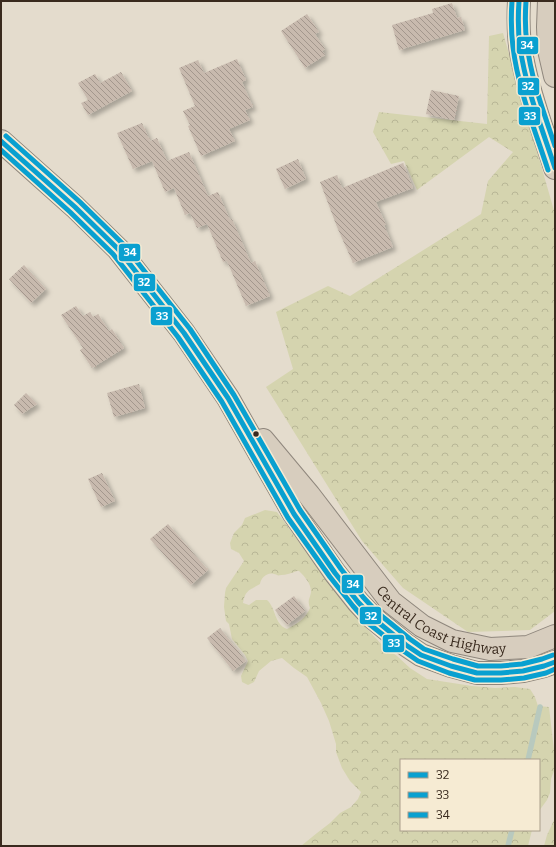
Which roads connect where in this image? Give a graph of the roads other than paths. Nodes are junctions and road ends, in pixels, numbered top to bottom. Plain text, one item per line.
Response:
1 (549, 1) edge
2 (524, 5) edge
3 (555, 76) edge
4 (1, 141) edge
5 (555, 168) edge
6 (228, 398) junction
7 (555, 636) edge
8 (555, 662) edge

1 - 3 highway
2 - 5 highway
4 - 6 highway, Central Coast Highway
6 - 7 highway, Central Coast Highway
6 - 8 highway, Central Coast Highway

